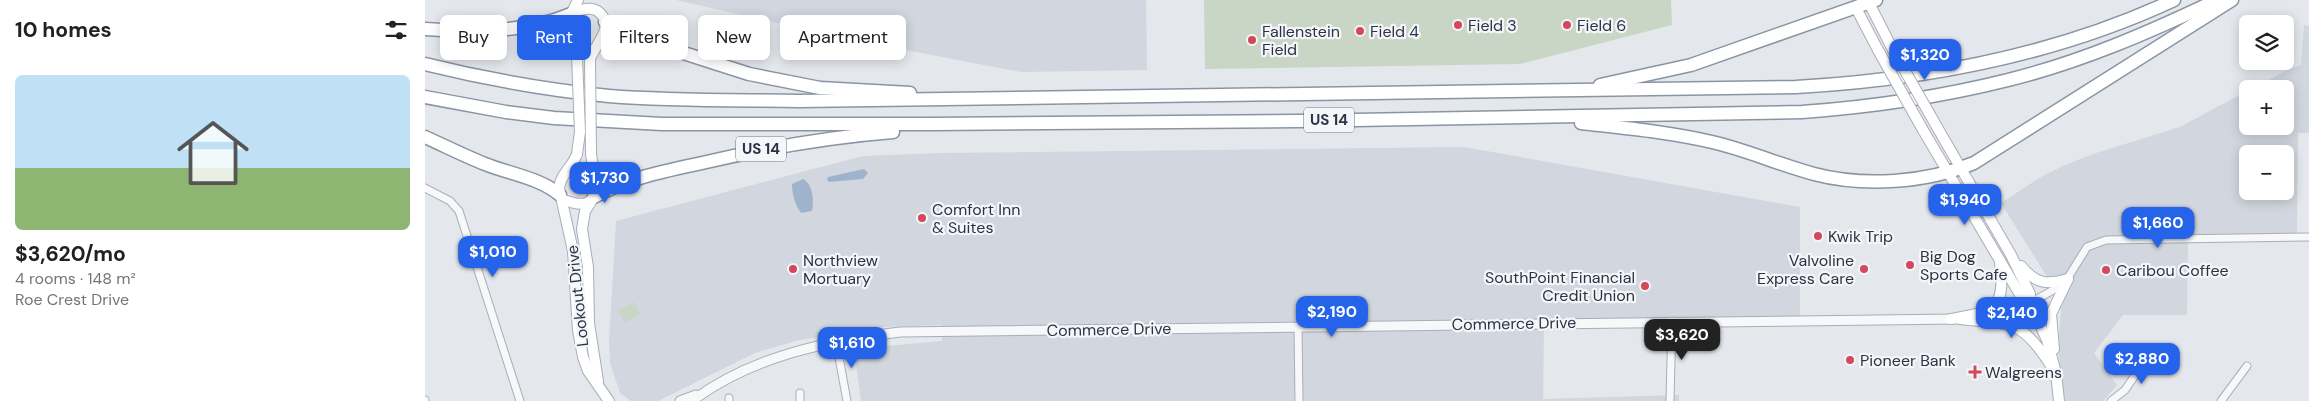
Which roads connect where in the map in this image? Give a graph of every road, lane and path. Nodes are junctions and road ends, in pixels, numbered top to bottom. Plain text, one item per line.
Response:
1 (578, 0) edge
2 (597, 0) edge
3 (1843, 0) edge
4 (2174, 0) edge
5 (2217, 0) edge
6 (2232, 0) edge
7 (1871, 1) edge
8 (1854, 4) edge
9 (573, 12) junction
10 (602, 15) edge
11 (601, 16) edge
12 (1834, 16) junction
13 (425, 29) edge
14 (601, 40) edge
15 (688, 54) edge
16 (425, 64) edge
17 (1566, 91) junction
18 (425, 97) edge
19 (942, 99) junction
20 (1524, 117) junction
21 (934, 124) junction
22 (425, 137) edge
23 (1962, 168) junction
24 (1947, 172) junction
25 (425, 188) edge
26 (561, 197) junction
27 (593, 199) junction
28 (2309, 237) edge
29 (2011, 255) junction
30 (1999, 257) junction
31 (2068, 279) junction
32 (2030, 303) junction
33 (1955, 319) junction
34 (1672, 321) junction
35 (1298, 326) junction
36 (836, 340) junction
37 (2153, 349) dead end
38 (2247, 366) dead end
39 (2056, 373) junction
40 (600, 389) junction
41 (800, 393) dead end
42 (701, 394) junction
43 (520, 401) edge
44 (605, 401) edge
45 (609, 401) edge
46 (680, 401) edge
47 (692, 401) edge
48 (800, 401) edge
49 (847, 401) edge
50 (1299, 401) edge
51 (1670, 401) edge
52 (2059, 401) edge
53 (2111, 401) edge
54 (2221, 401) edge

1 - 9 main road
2 - 10 main road
3 - 12 highway
4 - 17 highway, US 14
5 - 20 highway, US 14
6 - 23 highway
7 - 8 highway
7 - 23 main road, bridge
8 - 12 highway
8 - 24 main road, bridge
9 - 11 main road
9 - 13 highway
9 - 26 main road, bridge
12 - 17 highway
14 - 27 main road, Lookout Drive, bridge
15 - 19 highway
16 - 19 highway, US 14
17 - 19 highway, US 14
18 - 21 highway, US 14
20 - 21 highway, US 14
20 - 24 highway
21 - 27 highway, US 14
22 - 26 highway
23 - 24 highway
23 - 29 main road
24 - 30 main road
25 - 43 street
26 - 27 main road
26 - 40 main road, Lookout Drive
27 - 40 main road, Lookout Drive
28 - 31 street, Commerce Drive
29 - 31 main road
29 - 32 main road
30 - 32 main road
30 - 33 main road
31 - 32 street, Commerce Drive
31 - 39 main road
32 - 33 street, Commerce Drive
32 - 39 main road
33 - 34 street, Commerce Drive
33 - 39 main road
34 - 35 street, Commerce Drive
34 - 51 street
35 - 36 street, Commerce Drive
35 - 50 street
36 - 42 street, Commerce Drive
36 - 49 street
37 - 53 street
38 - 54 street
39 - 52 main road
40 - 44 main road, Lookout Drive
40 - 45 main road
41 - 48 street
42 - 46 street, Commerce Drive
42 - 47 street, Commerce Drive

